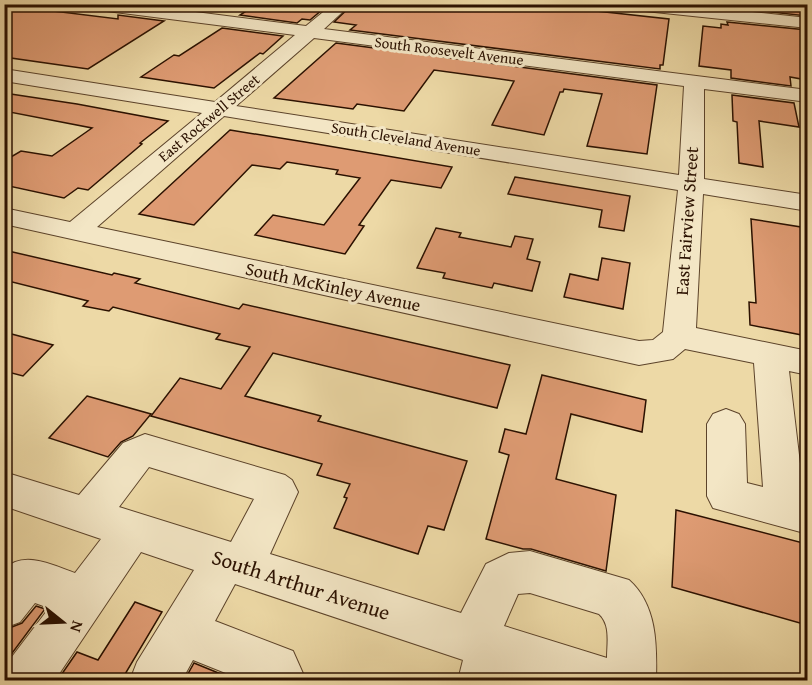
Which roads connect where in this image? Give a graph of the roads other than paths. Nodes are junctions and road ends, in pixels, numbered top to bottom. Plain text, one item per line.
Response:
1 (91, 4) edge
2 (343, 4) edge
3 (626, 4) edge
4 (698, 8) edge
5 (807, 23) edge
6 (309, 33) junction
7 (4, 75) edge
8 (694, 82) junction
9 (807, 96) edge
10 (220, 108) junction
11 (691, 185) junction
12 (807, 203) edge
13 (4, 216) edge
14 (75, 232) junction
15 (670, 343) junction
16 (770, 355) junction
17 (807, 363) edge
18 (726, 424) dead end
19 (4, 489) edge
20 (796, 513) edge
21 (87, 516) junction
22 (132, 530) junction
23 (233, 563) junction
24 (85, 598) junction
25 (4, 606) edge
26 (183, 632) junction
27 (482, 656) edge
28 (26, 681) edge
29 (155, 681) edge
30 (278, 681) edge
31 (598, 681) edge
32 (631, 681) edge

1 - 6 street, South Roosevelt Avenue
2 - 6 street, East Rockwell Street
3 - 4 street
4 - 5 street
6 - 8 street, South Roosevelt Avenue
6 - 10 street, East Rockwell Street
7 - 10 street, South Cleveland Avenue
8 - 9 street, South Roosevelt Avenue
8 - 11 street, East Fairview Street
10 - 11 street, South Cleveland Avenue
10 - 14 street, East Rockwell Street
11 - 12 street, South Cleveland Avenue
11 - 15 street, East Fairview Street
13 - 14 street, South McKinley Avenue
14 - 15 street, South McKinley Avenue
15 - 16 street, South McKinley Avenue
16 - 17 street, South McKinley Avenue
16 - 20 street
18 - 20 street
19 - 21 street, South Arthur Avenue
21 - 22 street, South Arthur Avenue
21 - 23 street
22 - 23 street, South Arthur Avenue
22 - 24 street
23 - 26 street
23 - 27 street, South Arthur Avenue
24 - 25 street
24 - 28 street
26 - 29 street
26 - 30 street
27 - 31 street, South Arthur Avenue
27 - 32 street

